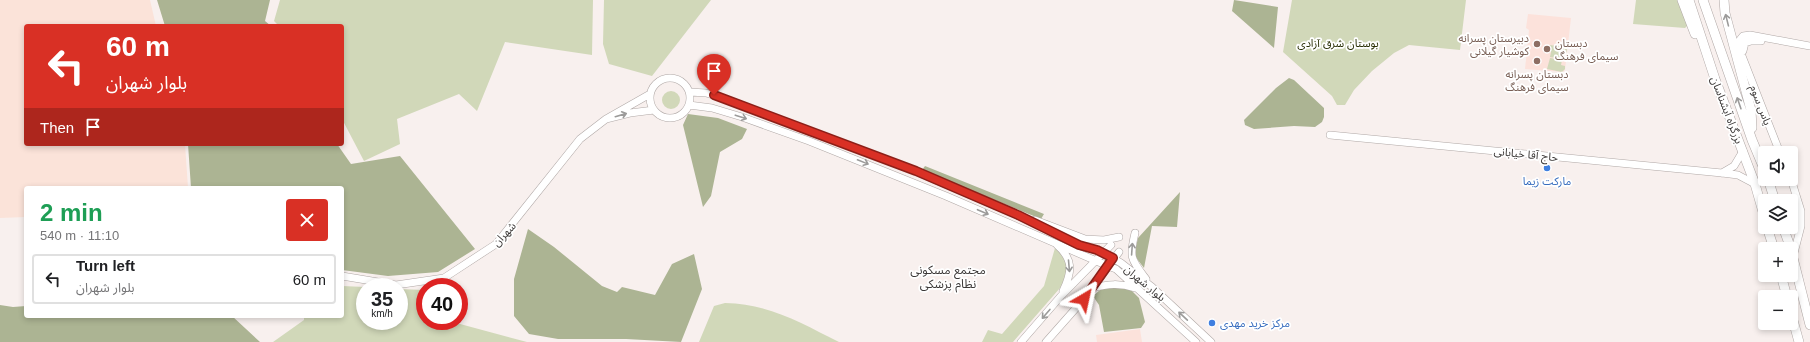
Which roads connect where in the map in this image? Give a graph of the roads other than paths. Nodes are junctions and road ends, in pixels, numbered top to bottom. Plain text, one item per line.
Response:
1 (1682, 0) edge
2 (1689, 0) edge
3 (1724, 0) edge
4 (1704, 2) edge
5 (1810, 46) edge
6 (1715, 80) junction
7 (690, 92) junction
8 (650, 94) junction
9 (689, 105) junction
10 (654, 110) junction
11 (606, 119) junction
12 (1330, 135) dead end
13 (1752, 140) junction
14 (1777, 146) edge
15 (1743, 151) junction
16 (1758, 155) edge
17 (1722, 173) junction
18 (1755, 184) junction
19 (1793, 186) edge
20 (1758, 194) edge
21 (1018, 215) junction
22 (1135, 233) dead end
23 (1119, 237) dead end
24 (1052, 242) junction
25 (1795, 242) edge
26 (1111, 245) dead end
27 (1119, 252) dead end
28 (1104, 253) junction
29 (1113, 258) junction
30 (1096, 261) junction
31 (1108, 266) junction
32 (1083, 275) junction
33 (344, 276) edge
34 (1798, 276) edge
35 (1094, 284) junction
36 (1152, 287) junction
37 (1139, 290) junction
38 (1061, 296) junction
39 (1810, 325) edge
40 (1796, 330) edge
41 (1021, 342) edge
42 (1046, 342) edge
43 (1196, 342) edge
44 (1212, 342) edge
45 (1799, 342) edge

1 - 6 highway
2 - 6 highway, بزرگراه آبشناسان
13 -> 3 highway
13 -> 4 highway, بزرگراه آبشناسان
5 - 14 street, یاس سوم
6 - 15 highway, بزرگراه آبشناسان
7 - 8 street
7 - 9 street
7 - 21 street, بلوار شهران
8 - 10 street
8 - 11 street, شهران
9 - 10 street
9 -> 24 street, بلوار شهران
11 -> 10 street
11 - 33 street, شهران
12 - 17 street, حاج آقا خیابانی
13 - 16 highway, بزرگراه آبشناسان
15 - 17 street
15 - 18 highway, بزرگراه آبشناسان
17 - 18 street, حاج آقا خیابانی
18 - 20 highway, بزرگراه آبشناسان
19 - 25 street
21 - 23 street
21 - 28 street, بلوار شهران
36 -> 22 street
24 - 30 street, بلوار شهران
24 -> 38 street
26 - 28 street
27 - 29 street
28 - 29 street, بلوار شهران
28 - 30 street
29 - 31 street
29 - 36 street, بلوار شهران
30 - 31 street, بلوار شهران
30 - 32 street
31 - 35 street
31 - 37 street, بلوار شهران
32 - 35 street
32 - 38 street
34 - 39 highway
35 - 37 street
35 - 42 street
44 -> 36 street, بلوار شهران
37 - 43 street, بلوار شهران
38 -> 41 street
40 - 45 highway

